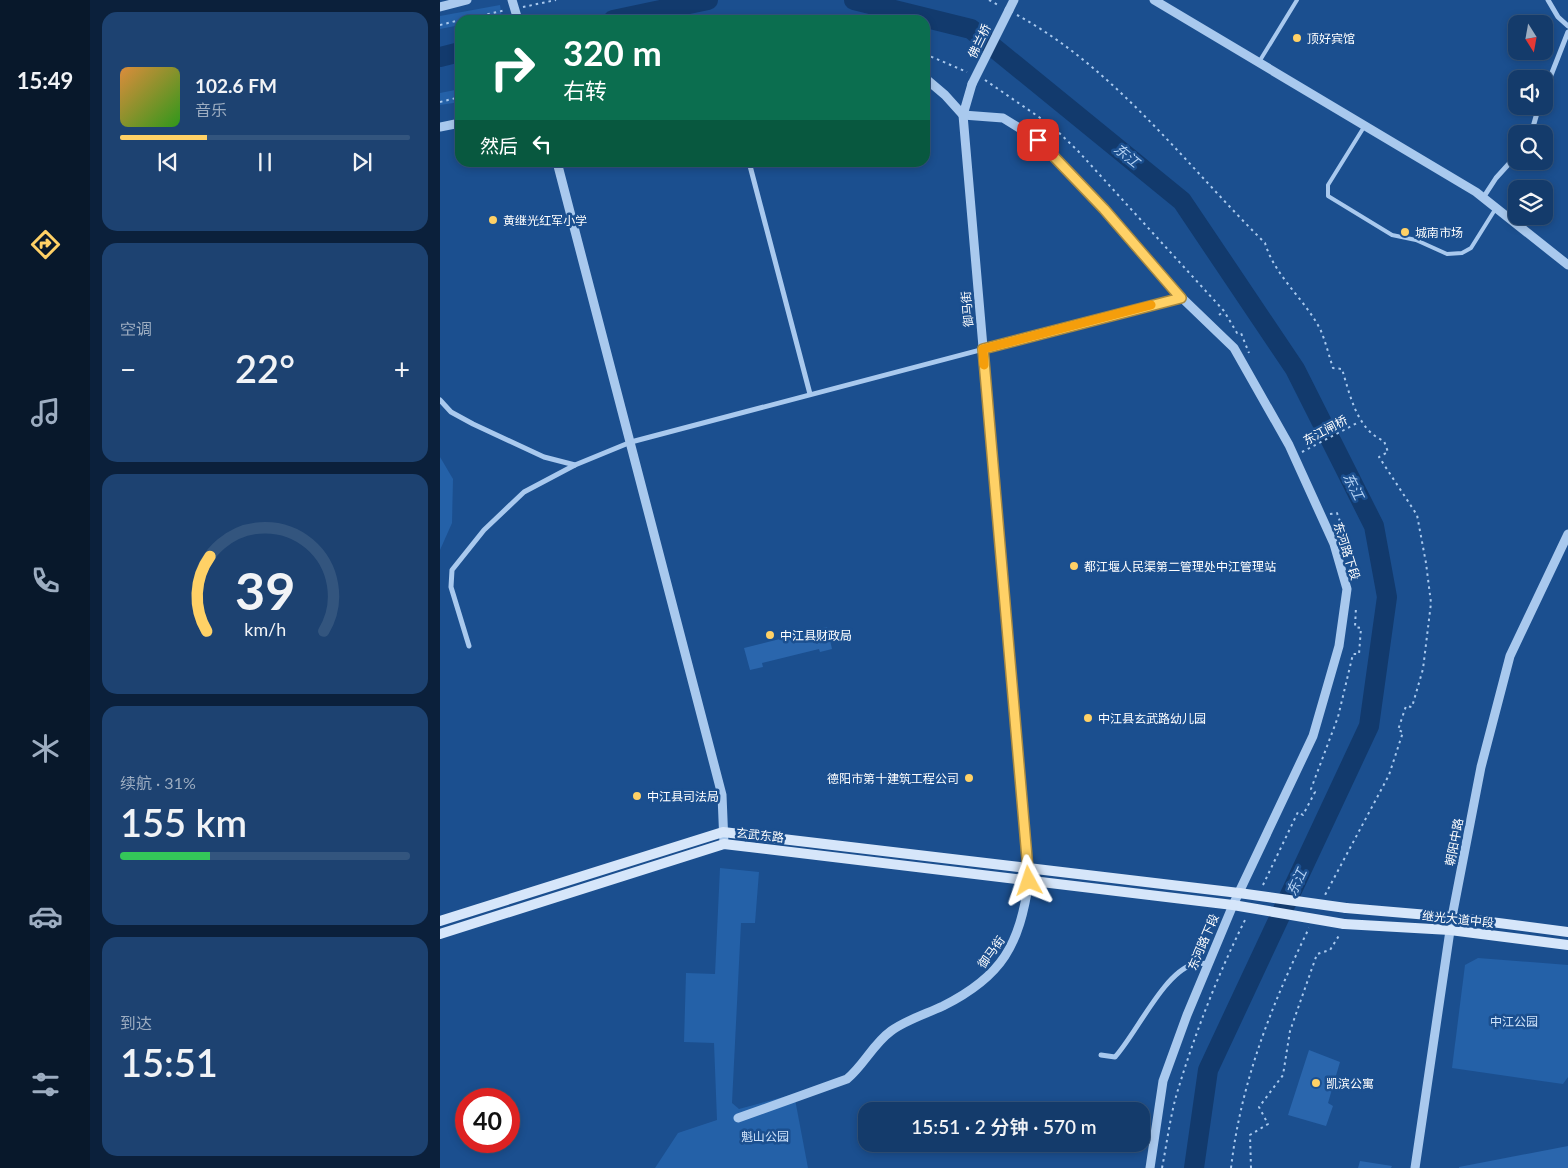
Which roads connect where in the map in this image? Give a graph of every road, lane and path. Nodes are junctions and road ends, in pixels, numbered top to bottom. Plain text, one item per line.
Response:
1 (468, 0) edge
2 (512, 0) edge
3 (988, 0) edge
4 (1014, 0) edge
5 (1154, 0) edge
6 (1297, 0) edge
7 (1548, 0) edge
8 (440, 7) edge
9 (1009, 11) junction
10 (516, 15) edge
11 (455, 21) edge
12 (440, 25) edge
13 (1568, 26) edge
14 (1568, 32) edge
15 (930, 56) edge
16 (1258, 62) junction
17 (1553, 70) edge
18 (970, 73) dead end
19 (975, 80) junction
20 (930, 82) edge
21 (455, 98) edge
22 (440, 102) edge
23 (963, 115) junction
24 (455, 124) edge
25 (1365, 126) junction
26 (440, 127) edge
27 (1508, 165) edge
28 (558, 167) edge
29 (750, 167) edge
30 (1483, 198) junction
31 (1496, 208) junction
32 (1568, 265) edge
33 (1181, 298) junction
34 (1224, 311) junction
35 (1219, 315) dead end
36 (983, 349) junction
37 (1250, 354) dead end
38 (810, 394) junction
39 (440, 400) edge
40 (1357, 423) dead end
41 (631, 442) junction
42 (1301, 453) dead end
43 (575, 465) junction
44 (1330, 514) dead end
45 (1568, 534) edge
46 (1344, 549) dead end
47 (1356, 602) dead end
48 (469, 646) dead end
49 (723, 832) junction
50 (724, 844) junction
51 (1028, 869) junction
52 (1029, 881) junction
53 (1259, 892) dead end
54 (1239, 893) junction
55 (1324, 898) dead end
56 (1233, 905) junction
57 (1452, 917) junction
58 (1246, 918) dead end
59 (440, 921) edge
60 (1311, 923) dead end
61 (1345, 924) junction
62 (1450, 930) junction
63 (1568, 932) edge
64 (440, 934) edge
65 (1568, 945) edge
66 (1208, 963) junction
67 (1102, 1055) dead end
68 (738, 1118) dead end
69 (1150, 1168) edge
70 (1162, 1168) edge
71 (1231, 1168) edge
72 (1251, 1168) edge
73 (1415, 1168) edge

1 - 8 street
2 - 10 street, bridge
3 - 9 path
4 - 9 street
5 - 16 street
6 - 16 lane
7 - 13 street
9 - 19 street, 佛兰桥, bridge
9 - 55 path
11 - 12 path
14 - 17 street
15 - 18 path
16 - 25 street
19 - 23 street, 御马街
19 - 34 path
20 - 23 street
21 - 22 path
23 - 33 street, 东河路下段
23 - 36 street, 御马街
24 - 26 street
25 - 30 street
25 - 31 lane
27 - 30 street
28 - 41 street
29 - 38 street
30 - 31 street
31 - 32 street
33 - 36 street
33 - 54 street, 东河路下段
34 - 35 path
34 - 37 path
36 - 38 street
36 - 51 street, 御马街
38 - 41 street
39 - 43 street
40 - 42 path, 东江闸桥
41 - 43 street
41 - 49 street
43 - 48 street
44 - 46 path
45 - 57 street, 朝阳中路
47 - 53 path
49 - 50 street
49 - 51 main road, 玄武东路
49 - 59 main road, 玄武东路
50 - 52 main road, 玄武东路
50 - 64 main road, 玄武东路
51 - 52 street, 御马街
51 - 54 main road, 玄武东路
52 - 56 main road, 玄武东路
52 - 68 street, 御马街
54 - 56 street, 东河路下段
54 - 57 main road, 继光大道中段, bridge
56 - 61 main road, 继光大道中段, bridge
56 - 66 street, 东河路下段
57 - 62 street, 朝阳中路
57 - 63 main road, 继光大道中段
58 - 70 path
60 - 71 path
61 - 62 main road, 继光大道中段
61 - 72 path
62 - 65 main road, 继光大道中段
62 - 73 street, 朝阳中路
66 - 67 street
66 - 69 street, 东河路下段

